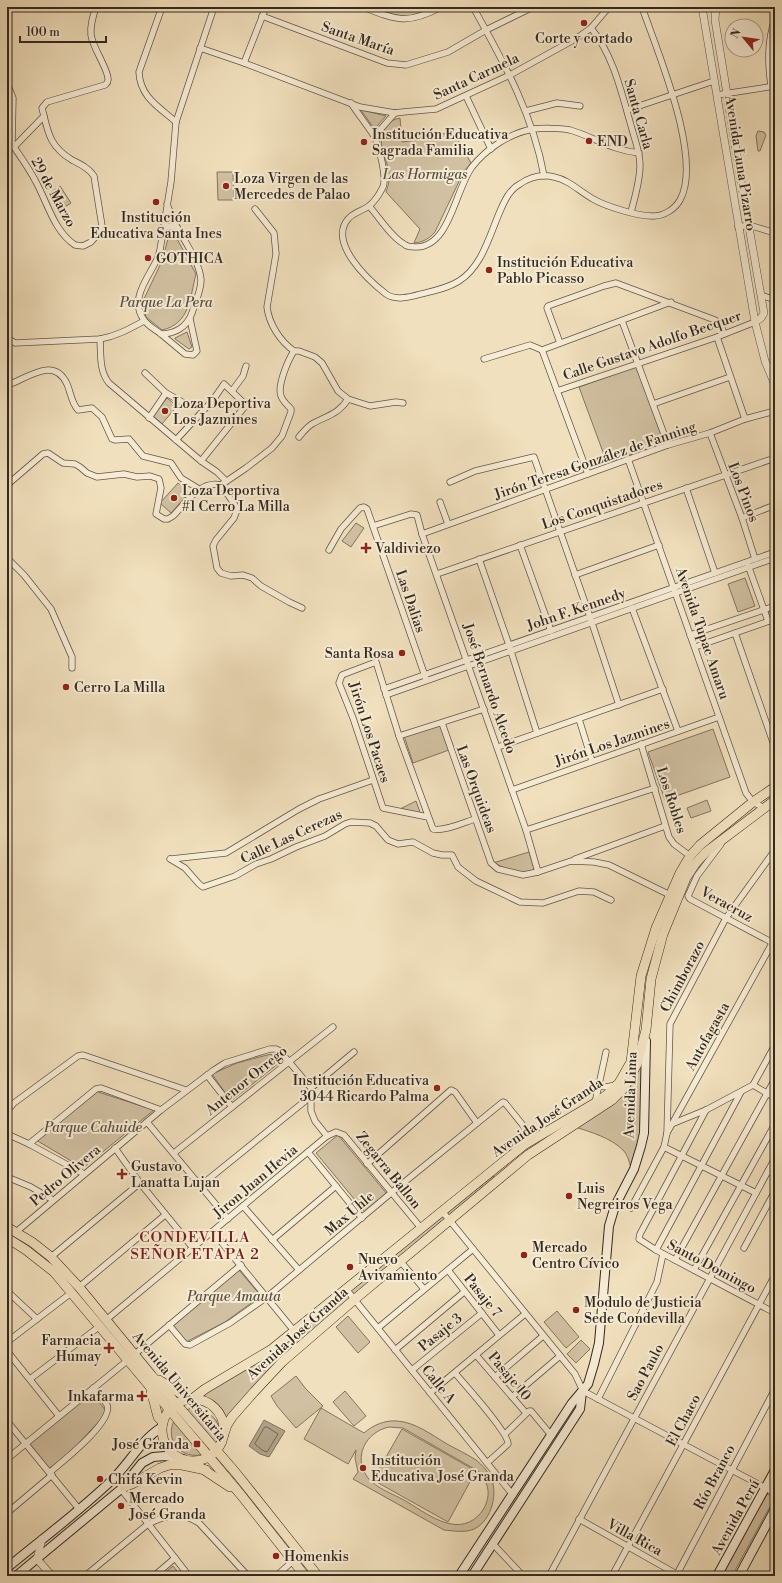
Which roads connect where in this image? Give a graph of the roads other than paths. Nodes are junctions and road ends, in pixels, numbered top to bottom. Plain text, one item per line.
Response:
1 (96, 7) edge
2 (162, 7) edge
3 (214, 7) edge
4 (266, 7) edge
5 (363, 7) edge
6 (441, 7) edge
7 (473, 7) edge
8 (533, 7) edge
9 (609, 7) edge
10 (640, 7) edge
11 (702, 7) edge
12 (716, 7) edge
13 (262, 16) junction
14 (775, 19) edge
15 (591, 28) junction
16 (486, 30) junction
17 (200, 48) junction
18 (244, 63) junction
19 (510, 75) junction
20 (714, 81) junction
21 (7, 83) edge
22 (773, 86) edge
23 (727, 93) junction
24 (674, 94) junction
25 (717, 94) junction
26 (466, 96) junction
27 (351, 103) junction
28 (580, 106) dead end
29 (626, 110) junction
30 (526, 111) junction
31 (395, 113) junction
32 (44, 116) junction
33 (176, 122) junction
34 (533, 129) junction
35 (375, 138) junction
36 (14, 148) junction
37 (491, 149) junction
38 (639, 153) junction
39 (544, 176) junction
40 (167, 204) junction
41 (369, 206) junction
42 (255, 209) dead end
43 (631, 212) junction
44 (749, 225) junction
45 (176, 226) junction
46 (738, 226) junction
47 (164, 227) junction
48 (775, 233) edge
49 (761, 295) junction
50 (775, 300) edge
51 (670, 302) junction
52 (190, 319) junction
53 (144, 321) junction
54 (622, 321) junction
55 (754, 322) junction
56 (161, 334) junction
57 (724, 334) junction
58 (717, 337) junction
59 (7, 338) edge
60 (100, 339) junction
61 (560, 343) junction
62 (542, 350) junction
63 (294, 351) junction
64 (484, 359) dead end
65 (638, 364) junction
66 (246, 366) dead end
67 (145, 373) dead end
68 (730, 377) junction
69 (7, 380) edge
70 (775, 385) edge
71 (232, 391) junction
72 (558, 391) junction
73 (166, 394) junction
74 (348, 399) junction
75 (184, 403) dead end
76 (404, 403) dead end
77 (653, 404) junction
78 (775, 411) edge
79 (149, 418) junction
80 (745, 419) junction
81 (710, 433) junction
82 (299, 437) dead end
83 (176, 440) junction
84 (668, 445) junction
85 (775, 458) edge
86 (628, 459) junction
87 (201, 461) junction
88 (588, 474) junction
89 (725, 475) junction
90 (226, 481) junction
91 (450, 482) dead end
92 (7, 485) edge
93 (221, 485) junction
94 (686, 488) junction
95 (199, 489) junction
96 (546, 489) junction
97 (440, 502) dead end
98 (644, 503) junction
99 (775, 505) edge
100 (742, 518) junction
101 (448, 524) junction
102 (373, 526) junction
103 (561, 531) junction
104 (422, 534) junction
105 (520, 545) junction
106 (659, 545) junction
107 (329, 550) dead end
108 (775, 552) edge
109 (775, 558) edge
110 (479, 559) junction
111 (755, 559) junction
112 (11, 562) dead end
113 (748, 564) junction
114 (715, 573) junction
115 (437, 574) junction
116 (575, 575) junction
117 (675, 590) junction
118 (775, 606) edge
119 (302, 608) dead end
120 (632, 608) junction
121 (764, 610) junction
122 (775, 618) edge
123 (591, 620) junction
124 (768, 621) junction
125 (551, 631) junction
126 (735, 633) junction
127 (690, 635) junction
128 (509, 645) junction
129 (695, 647) junction
130 (511, 652) junction
131 (469, 663) junction
132 (72, 668) dead end
133 (425, 678) junction
134 (663, 689) junction
135 (385, 692) junction
136 (619, 704) junction
137 (484, 709) junction
138 (719, 717) junction
139 (579, 719) junction
140 (442, 723) junction
141 (678, 731) junction
142 (537, 733) junction
143 (399, 736) junction
144 (641, 744) junction
145 (498, 747) junction
146 (775, 748) edge
147 (592, 762) junction
148 (372, 780) junction
149 (775, 786) edge
150 (655, 788) junction
151 (512, 790) junction
152 (764, 794) junction
153 (775, 800) edge
154 (753, 802) junction
155 (764, 808) junction
156 (428, 817) junction
157 (475, 819) junction
158 (665, 826) junction
159 (526, 830) junction
160 (727, 836) junction
161 (775, 850) edge
162 (690, 856) junction
163 (571, 861) junction
164 (538, 872) junction
165 (670, 895) junction
166 (611, 900) dead end
167 (726, 918) junction
168 (774, 942) edge
169 (333, 1027) dead end
170 (646, 1030) junction
171 (775, 1045) edge
172 (354, 1052) dead end
173 (606, 1052) dead end
174 (290, 1061) junction
175 (207, 1075) junction
176 (775, 1080) edge
177 (619, 1083) junction
178 (753, 1085) junction
179 (598, 1086) junction
180 (311, 1088) junction
181 (186, 1090) junction
182 (741, 1092) junction
183 (767, 1094) junction
184 (310, 1097) junction
185 (775, 1098) edge
186 (595, 1103) junction
187 (232, 1107) junction
188 (161, 1110) junction
189 (706, 1110) junction
190 (7, 1112) edge
191 (147, 1122) junction
192 (478, 1123) junction
193 (674, 1123) junction
194 (775, 1124) edge
195 (667, 1133) junction
196 (7, 1134) edge
197 (327, 1136) junction
198 (534, 1139) junction
199 (29, 1144) junction
200 (664, 1147) junction
201 (115, 1148) junction
202 (308, 1152) junction
203 (174, 1153) junction
204 (682, 1155) junction
205 (775, 1158) edge
206 (367, 1164) junction
207 (702, 1165) junction
208 (773, 1165) edge
209 (768, 1171) junction
210 (84, 1174) junction
211 (775, 1174) edge
212 (723, 1176) junction
213 (7, 1177) edge
214 (140, 1183) junction
215 (200, 1186) junction
216 (336, 1186) junction
217 (742, 1186) junction
218 (775, 1191) edge
219 (391, 1193) junction
220 (756, 1193) junction
221 (53, 1200) junction
222 (243, 1206) junction
223 (631, 1208) dead end
224 (442, 1211) junction
225 (165, 1215) junction
226 (362, 1218) junction
227 (228, 1219) junction
228 (450, 1221) junction
229 (7, 1227) edge
230 (421, 1228) junction
231 (16, 1232) junction
232 (213, 1232) junction
233 (7, 1238) edge
234 (272, 1240) junction
235 (193, 1248) junction
236 (744, 1248) dead end
237 (473, 1249) junction
238 (656, 1250) junction
239 (663, 1254) junction
240 (51, 1257) junction
241 (675, 1260) junction
242 (401, 1262) junction
243 (241, 1265) junction
244 (299, 1270) junction
245 (448, 1270) junction
246 (694, 1270) junction
247 (775, 1275) edge
248 (710, 1278) junction
249 (79, 1287) junction
250 (346, 1289) junction
251 (424, 1290) junction
252 (7, 1291) edge
253 (464, 1292) junction
254 (71, 1293) junction
255 (267, 1297) junction
256 (355, 1299) junction
257 (759, 1304) junction
258 (482, 1313) junction
259 (775, 1313) edge
260 (525, 1314) junction
261 (37, 1319) junction
262 (103, 1323) junction
263 (169, 1325) junction
264 (378, 1328) junction
265 (295, 1332) junction
266 (499, 1335) junction
267 (543, 1336) junction
268 (7, 1342) edge
269 (395, 1350) junction
270 (7, 1351) edge
271 (476, 1355) junction
272 (560, 1356) junction
273 (131, 1357) junction
274 (412, 1370) junction
275 (454, 1373) junction
276 (152, 1376) junction
277 (495, 1377) junction
278 (30, 1379) junction
279 (150, 1387) junction
280 (93, 1388) junction
281 (775, 1389) edge
282 (583, 1391) junction
283 (430, 1393) junction
284 (512, 1397) junction
285 (190, 1399) junction
286 (598, 1399) junction
287 (173, 1407) junction
288 (526, 1413) junction
289 (59, 1416) junction
290 (634, 1418) junction
291 (7, 1421) edge
292 (162, 1425) junction
293 (505, 1434) junction
294 (551, 1435) junction
295 (223, 1438) junction
296 (26, 1444) junction
297 (684, 1444) junction
298 (213, 1454) junction
299 (7, 1459) edge
300 (186, 1460) junction
301 (487, 1463) junction
302 (206, 1470) junction
303 (731, 1470) junction
304 (775, 1470) edge
305 (236, 1473) junction
306 (51, 1474) junction
307 (122, 1488) junction
308 (765, 1488) junction
309 (775, 1493) edge
310 (241, 1495) junction
311 (513, 1495) junction
312 (775, 1508) edge
313 (79, 1509) junction
314 (7, 1513) edge
315 (579, 1519) junction
316 (148, 1524) junction
317 (42, 1539) junction
318 (493, 1544) junction
319 (628, 1547) junction
320 (175, 1558) junction
321 (37, 1559) junction
322 (293, 1561) junction
323 (7, 1568) edge
324 (678, 1575) edge
325 (16, 1576) edge
326 (52, 1576) edge
327 (85, 1576) edge
328 (154, 1576) edge
329 (188, 1576) edge
330 (248, 1576) edge
331 (276, 1576) edge
332 (305, 1576) edge
333 (318, 1576) edge
334 (459, 1576) edge
335 (472, 1576) edge
336 (523, 1576) edge
337 (549, 1576) edge
338 (612, 1576) edge
339 (717, 1576) edge
340 (739, 1576) edge

1 - 32 street
2 - 33 street
3 - 17 street
4 - 13 street
5 - 6 street
7 - 16 street
8 - 16 street, Santa María
9 - 15 street, Santa Carmela
10 - 24 street
11 - 20 street, Avenida Luna Pizarro
12 - 23 street, Avenida Luna Pizarro
13 - 16 street, Santa María
13 - 18 street
14 - 22 street
15 - 19 street, Santa Carmela
15 - 29 street, Santa Carla
16 - 19 street
17 - 18 street, Santa Carmela
17 - 33 street
18 - 27 street, Santa Carmela
19 - 26 street, Santa Carmela
19 - 30 street
20 - 24 street
20 - 25 street, Avenida Luna Pizarro
21 - 36 street, 29 de Marzo
22 - 23 street
23 - 25 street
23 - 44 street, Avenida Luna Pizarro
24 - 29 street
24 - 43 street
25 - 46 street, Avenida Luna Pizarro
26 - 31 street, Santa Carmela
26 - 37 street
27 - 31 street, Santa Carmela
27 - 35 street
28 - 30 street
29 - 38 street, Santa Carla
30 - 34 street
31 - 35 street
32 - 36 street
32 - 36 street, 29 de Marzo
33 - 40 street
34 - 37 street
34 - 38 street
34 - 39 street
35 - 41 street
37 - 41 street
38 - 43 street, Santa Carla
39 - 41 street
39 - 43 street
40 - 45 street
40 - 47 street
42 - 63 street
44 - 46 street
44 - 48 street
44 - 49 street, Avenida Luna Pizarro
45 - 47 street
45 - 52 street
46 - 55 street, Avenida Luna Pizarro
47 - 53 street
49 - 50 street
49 - 55 street, Avenida Luna Pizarro
51 - 54 street
51 - 57 street
51 - 61 street
52 - 56 street
52 - 56 street
53 - 56 street
53 - 60 street
54 - 61 street
54 - 65 street
55 - 57 street, Calle Gustavo Adolfo Becquer
55 - 70 street, Avenida Luna Pizarro
57 - 58 street, Calle Gustavo Adolfo Becquer
58 - 65 street, Calle Gustavo Adolfo Becquer
58 - 68 street
59 - 60 street
60 - 79 street
61 - 62 street
62 - 64 street
62 - 72 street
63 - 74 street
63 - 90 street
65 - 72 street, Calle Gustavo Adolfo Becquer
65 - 77 street
66 - 71 street
67 - 73 street
68 - 77 street
68 - 80 street
69 - 95 street
71 - 83 street
71 - 87 street
72 - 88 street
73 - 75 street
73 - 79 street
74 - 76 street
74 - 82 street
77 - 84 street
78 - 80 street, Jirón Teresa González de Fanning
79 - 83 street
80 - 81 street, Jirón Teresa González de Fanning
81 - 84 street, Jirón Teresa González de Fanning
81 - 89 street, Los Pinos
83 - 87 street
84 - 86 street, Jirón Teresa González de Fanning
85 - 89 street, Los Conquistadores
86 - 88 street, Jirón Teresa González de Fanning
86 - 98 street, Avenida Tupac Amaru
87 - 90 street
88 - 96 street, Jirón Teresa González de Fanning
89 - 94 street, Los Conquistadores
89 - 100 street, Los Pinos
90 - 93 street
91 - 96 street
92 - 95 street
93 - 95 street
93 - 119 street
94 - 98 street, Los Conquistadores
94 - 114 street
96 - 101 street, Jirón Teresa González de Fanning
96 - 103 street
97 - 101 street
98 - 103 street, Los Conquistadores
98 - 106 street, Avenida Tupac Amaru
99 - 100 street
100 - 111 street, Los Pinos
101 - 104 street, Jirón Teresa González de Fanning
102 - 104 street, José Bernardo Alcedo
102 - 107 street, Las Dalias
102 - 133 street, Las Dalias
103 - 105 street, Los Conquistadores
103 - 116 street
104 - 115 street, José Bernardo Alcedo
105 - 110 street, Los Conquistadores
105 - 125 street
106 - 116 street
106 - 117 street, Avenida Tupac Amaru
108 - 111 street, John F. Kennedy
109 - 113 street, John F. Kennedy
110 - 115 street, Los Conquistadores
110 - 128 street
111 - 113 street, John F. Kennedy
112 - 132 street
113 - 114 street, John F. Kennedy
113 - 117 street, John F. Kennedy
113 - 121 street
114 - 117 street, John F. Kennedy
115 - 131 street, José Bernardo Alcedo
116 - 123 street
117 - 120 street, John F. Kennedy
117 - 123 street, John F. Kennedy
117 - 127 street, Avenida Tupac Amaru
118 - 121 street
120 - 123 street, John F. Kennedy
120 - 134 street
121 - 124 street
121 - 127 street
122 - 124 street
123 - 125 street, John F. Kennedy
123 - 130 street, John F. Kennedy
123 - 136 street
124 - 126 street
125 - 128 street, John F. Kennedy
126 - 129 street
126 - 146 street
127 - 129 street, Avenida Tupac Amaru
128 - 130 street
128 - 131 street, John F. Kennedy
129 - 138 street, Avenida Tupac Amaru
130 - 131 street, John F. Kennedy
130 - 142 street
131 - 133 street, John F. Kennedy
131 - 137 street, José Bernardo Alcedo
133 - 135 street, John F. Kennedy
134 - 136 street
134 - 141 street
135 - 143 street
135 - 148 street, Jirón Los Pacaes
136 - 139 street
137 - 140 street
137 - 145 street, José Bernardo Alcedo
138 - 141 street, Jirón Los Jazmines
138 - 154 street, Avenida Tupac Amaru
139 - 142 street
139 - 147 street
140 - 143 street
140 - 157 street, Las Orquideas
141 - 144 street, Jirón Los Jazmines
142 - 145 street
143 - 156 street
144 - 147 street, Jirón Los Jazmines
144 - 150 street, Los Robles
145 - 151 street, José Bernardo Alcedo
147 - 151 street, Jirón Los Jazmines
148 - 156 street, Jirón Los Pacaes
148 - 166 street, Calle Las Cerezas
149 - 152 main road, Avenida José Granda
150 - 158 street, Los Robles
150 - 159 street
151 - 159 street, José Bernardo Alcedo
152 - 153 street
152 - 154 main road, Avenida José Granda
153 - 155 main road, Avenida José Granda
154 - 155 street
154 - 162 main road, Avenida José Granda
155 - 160 main road, Avenida José Granda
156 - 157 street
157 - 164 street, Las Orquideas
158 - 162 street, Los Robles
158 - 163 street
159 - 164 street, José Bernardo Alcedo
160 - 167 street, Veracruz
160 - 170 main road, Avenida José Granda
161 - 167 street, Chimborazo
162 - 165 main road, Avenida José Granda
163 - 164 street
163 - 165 street
165 - 177 main road, Avenida José Granda
167 - 168 street, Veracruz
167 - 195 street, Chimborazo
168 - 193 street, Antofagasta
169 - 174 street, Antenor Orrego
170 - 228 main road, Avenida José Granda
170 - 282 main road, Avenida Lima
171 - 178 street
172 - 180 street
173 - 179 street
174 - 175 street, Pedro Olivera
174 - 180 street
174 - 187 street, Antenor Orrego
175 - 181 street, Pedro Olivera
175 - 187 street
176 - 183 street
177 - 179 street
177 - 186 main road, Avenida José Granda
178 - 182 street
178 - 183 street
179 - 186 street
180 - 184 street
181 - 188 street, Pedro Olivera
181 - 190 street
182 - 189 street
182 - 207 street
183 - 185 street
183 - 212 street
184 - 197 street
184 - 215 street
186 - 198 main road, Avenida José Granda
187 - 203 street, Antenor Orrego
188 - 191 street, Pedro Olivera
188 - 199 street
189 - 193 street
189 - 204 street
191 - 201 street, Pedro Olivera
191 - 203 street
192 - 198 street, Max Uhle
192 - 206 street
192 - 219 street, Max Uhle
193 - 195 street, Antofagasta
194 - 217 street
195 - 200 street, Antofagasta
196 - 199 street
197 - 202 street, Jiron Juan Hevia
197 - 206 street, Zegarra Ballon
198 - 224 main road, Avenida José Granda
199 - 210 street
200 - 204 street
200 - 223 street, Antofagasta
201 - 210 street, Pedro Olivera
201 - 214 street
202 - 216 street
202 - 222 street, Jiron Juan Hevia
203 - 215 street
204 - 207 street
204 - 238 street, Santo Domingo
205 - 208 street, Sao Paulo
206 - 219 street, Zegarra Ballon
207 - 212 street
207 - 238 street
208 - 209 street, Sao Paulo
209 - 211 street
209 - 220 street, Sao Paulo
210 - 221 street, Pedro Olivera
212 - 217 street
212 - 241 street
213 - 221 street
214 - 225 street
214 - 240 street
215 - 227 street
216 - 226 street
216 - 234 street
217 - 220 street
217 - 246 street
218 - 236 street
219 - 226 street, Max Uhle
219 - 230 street, Zegarra Ballon
220 - 248 street, Sao Paulo
221 - 231 street, Pedro Olivera
222 - 227 street, Jiron Juan Hevia
222 - 234 street
224 - 228 street
224 - 230 main road, Avenida José Granda
225 - 235 street
225 - 249 street
226 - 244 street, Max Uhle
227 - 232 street, Jiron Juan Hevia
228 - 237 street
228 - 242 main road, Avenida José Granda
229 - 231 main road, Avenida Universitaria
230 - 250 main road, Avenida José Granda
231 - 240 main road, Avenida Universitaria
232 - 235 street, Jiron Juan Hevia
232 - 243 street
233 - 254 main road, Avenida Universitaria
234 - 244 street
235 - 262 street, Jiron Juan Hevia
237 - 245 street
237 - 260 street
238 - 239 street, Santo Domingo
239 - 241 street, Santo Domingo
239 - 286 street
240 - 249 main road, Avenida Universitaria
241 - 246 street, Santo Domingo
242 - 251 street
242 - 256 main road, Avenida José Granda
243 - 255 street
243 - 263 street
244 - 255 street, Max Uhle
245 - 251 street
245 - 253 street, Pasaje 7
246 - 248 street, Santo Domingo
247 - 257 street, El Chaco
248 - 257 street, Santo Domingo
248 - 290 street, Sao Paulo
249 - 262 main road, Avenida Universitaria
250 - 256 street, Calle A
250 - 265 main road, Avenida José Granda
251 - 264 street
252 - 261 street
253 - 258 street, Pasaje 7
253 - 269 street
254 - 261 street
254 - 262 main road, Avenida Universitaria
255 - 263 street, Max Uhle
255 - 265 street
256 - 264 street, Calle A
256 - 295 main road, Avenida José Granda
257 - 259 street, Santo Domingo
257 - 297 street, El Chaco
258 - 266 street, Pasaje 7
258 - 274 street, Pasaje 3
260 - 266 street
260 - 267 street
261 - 268 street
262 - 273 main road, Avenida Universitaria
262 - 278 street, Jiron Juan Hevia
263 - 273 street
264 - 269 street, Calle A
265 - 285 main road, Avenida José Granda
266 - 271 street
267 - 272 street
267 - 277 street
269 - 274 street, Calle A
270 - 278 street
271 - 275 street
271 - 277 street, Pasaje 10
272 - 282 street
272 - 284 street
273 - 276 main road, Avenida Universitaria
273 - 279 main road, Avenida Universitaria
273 - 280 street
274 - 283 street, Calle A
275 - 283 street
275 - 293 street
276 - 285 main road
276 - 287 main road, Avenida Universitaria
277 - 284 street, Pasaje 10
278 - 289 street
279 - 287 main road, Avenida Universitaria
279 - 292 main road
280 - 289 street
280 - 306 street
281 - 303 street, Río Branco
282 - 286 street
282 - 294 main road, Avenida Lima
282 - 318 main road, Avenida Lima
283 - 301 street, Calle A
284 - 288 street, Pasaje 10
285 - 287 main road, Avenida José Granda
285 - 295 main road
286 - 290 street
287 - 292 main road
287 - 298 main road, Avenida Universitaria
288 - 293 street
288 - 294 street, Pasaje 10
289 - 296 street
290 - 297 street
290 - 315 street, Sao Paulo
291 - 296 street
292 - 300 main road
292 - 313 main road
293 - 301 street
294 - 311 main road, Avenida Lima
295 - 298 main road, Avenida José Granda
295 - 305 main road
296 - 299 street
296 - 306 street
297 - 303 street
297 - 319 street, El Chaco
298 - 300 main road
298 - 305 main road, Avenida Universitaria
298 - 310 main road, Avenida Universitaria
300 - 302 main road
300 - 307 main road
301 - 311 street, Calle A
302 - 307 main road
302 - 310 main road
303 - 308 street
303 - 324 street, Río Branco
304 - 308 main road, Avenida Perú
305 - 333 main road, Avenida Universitaria
306 - 313 street
306 - 314 street
307 - 316 street
307 - 321 main road
308 - 309 street
308 - 339 main road, Avenida Perú
310 - 322 main road, Avenida Universitaria
311 - 334 main road, Avenida Lima
312 - 340 main road
313 - 317 main road
315 - 319 street, Villa Rica
315 - 337 street, Sao Paulo
316 - 320 street
316 - 327 street
316 - 330 street
317 - 321 street
317 - 323 main road
318 - 335 main road, Avenida Lima
318 - 336 street
319 - 324 street, Villa Rica
319 - 338 street, El Chaco
320 - 328 street
320 - 329 street
321 - 325 main road
321 - 326 street
322 - 331 street
322 - 332 main road, Avenida Universitaria

